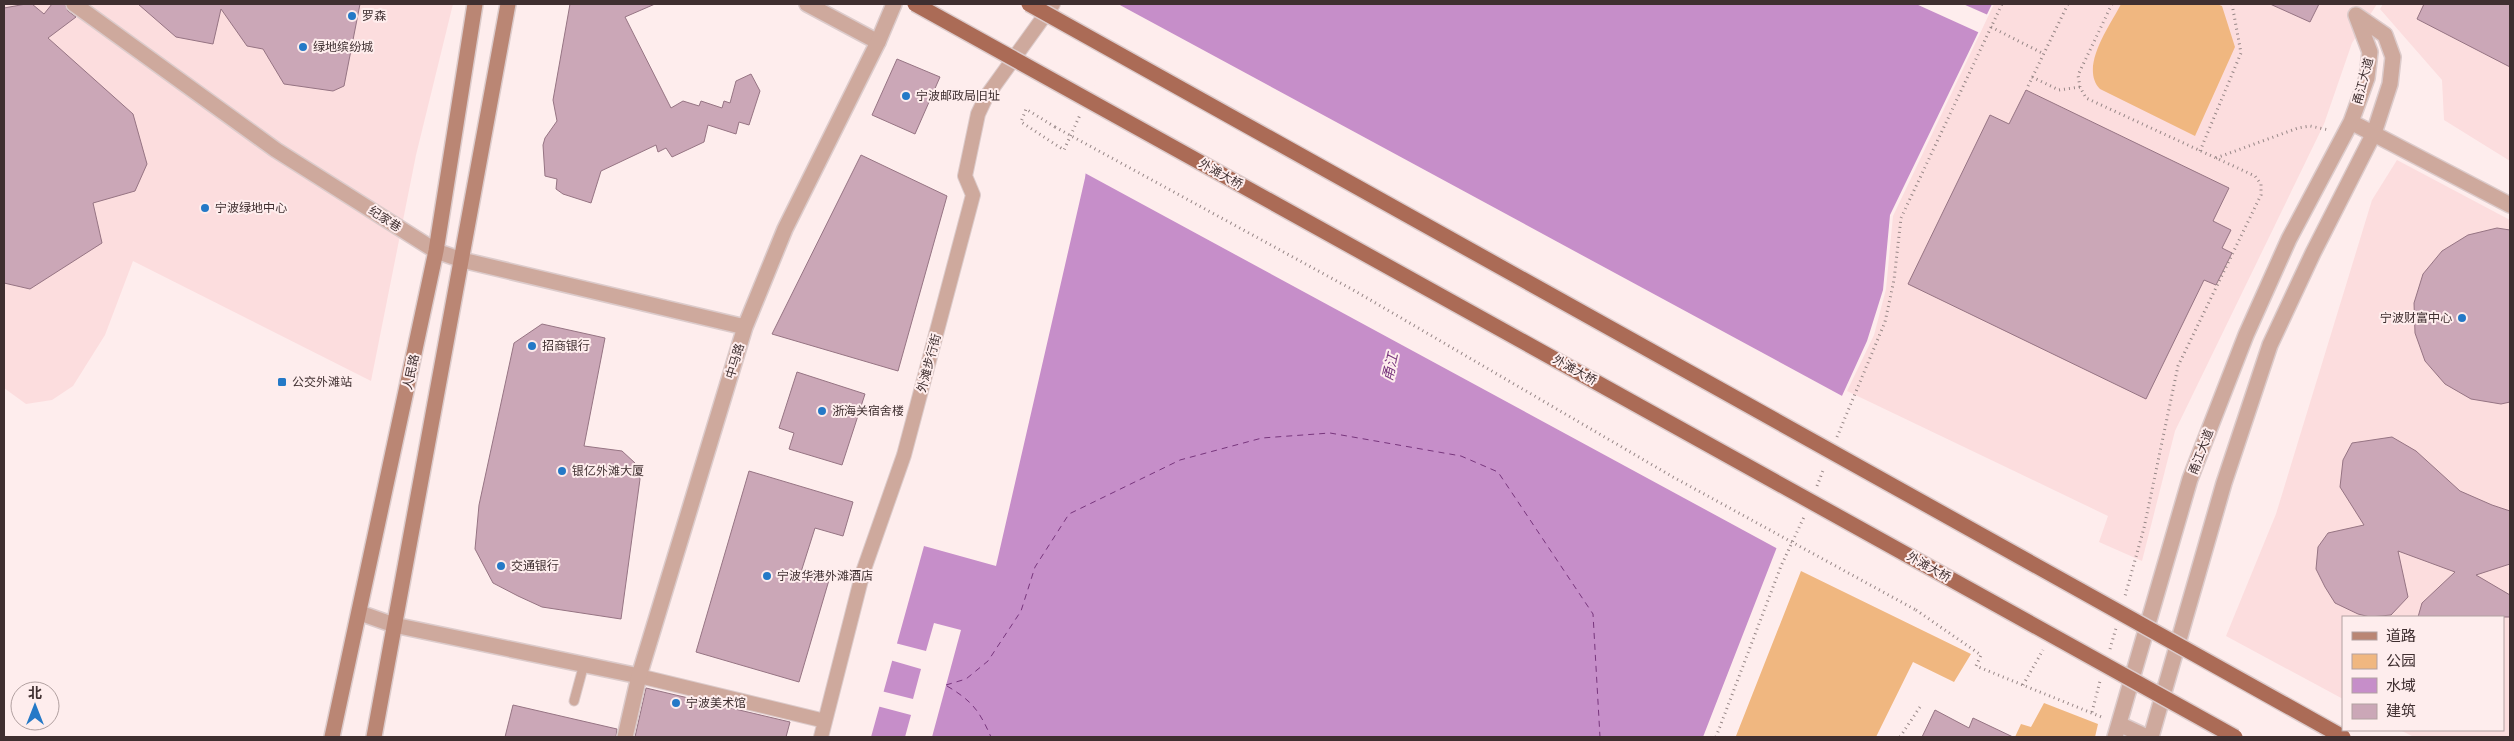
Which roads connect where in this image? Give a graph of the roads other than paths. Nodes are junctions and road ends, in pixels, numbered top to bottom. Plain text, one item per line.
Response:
1 (74, 4) edge
2 (475, 4) edge
3 (508, 4) edge
4 (807, 4) edge
5 (894, 4) edge
6 (915, 4) edge
7 (1029, 4) edge
8 (1053, 4) edge
9 (878, 42) junction
10 (2348, 128) junction
11 (2374, 133) junction
12 (2510, 205) edge
13 (436, 251) junction
14 (462, 260) junction
15 (745, 327) junction
16 (360, 613) junction
17 (394, 625) junction
18 (584, 664) junction
19 (639, 676) junction
20 (574, 701) dead end
21 (825, 720) junction
22 (2117, 730) edge
23 (332, 737) edge
24 (374, 737) edge
25 (625, 737) edge
26 (821, 737) edge
27 (2147, 737) edge
28 (2151, 737) edge
29 (2235, 737) edge
30 (2342, 737) edge

1 - 13 street, 纪家巷
2 - 13 main road, 人民路
3 - 14 main road
4 - 9 street
5 - 9 street, 中马路
6 - 29 main road, 外滩大桥, bridge
7 - 30 main road, bridge
8 - 21 street, 外滩步行街
9 - 15 street, 中马路
10 - 11 street
10 - 11 street, 甬江大道
10 - 22 street, 甬江大道
11 - 12 street
11 - 28 street, 甬江大道
13 - 14 street, 纪家巷
13 - 16 main road, 人民路
14 - 15 street, 纪家巷
14 - 17 main road
15 - 19 street, 中马路
16 - 17 street
16 - 23 main road, 人民路
17 - 18 street
17 - 24 main road
18 - 19 street
18 - 20 lane
19 - 21 street
19 - 25 street, 中马路
21 - 26 street, 外滩步行街
22 - 27 street

